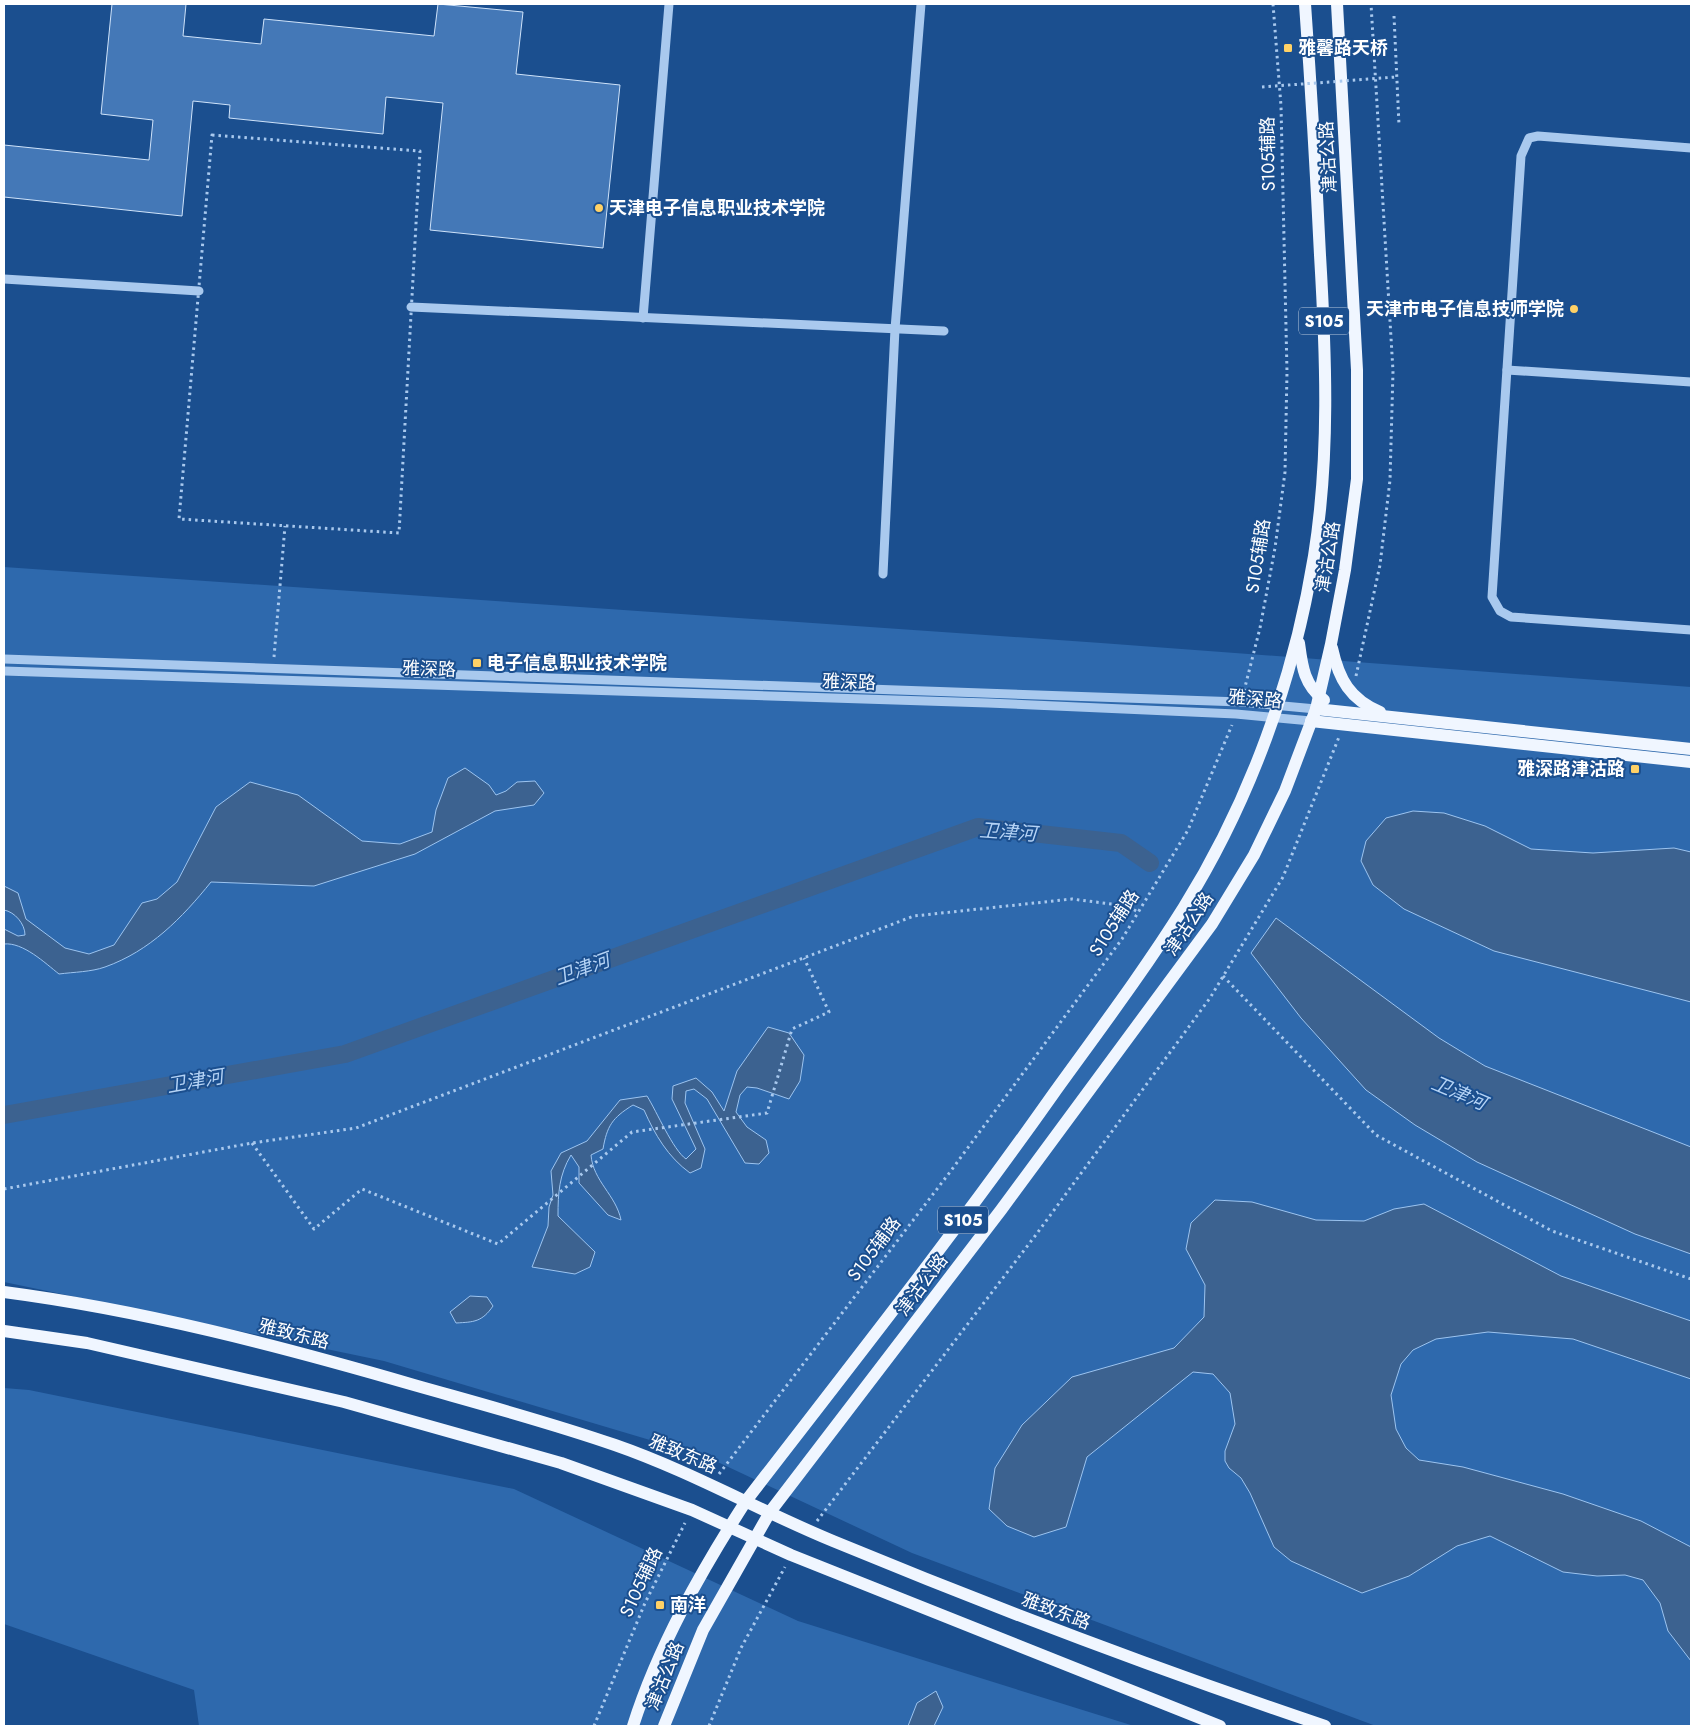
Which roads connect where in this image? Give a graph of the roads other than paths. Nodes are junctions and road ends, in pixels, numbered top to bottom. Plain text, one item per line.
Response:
1 (669, 4) edge
2 (921, 4) edge
3 (1305, 4) edge
4 (1338, 4) edge
5 (1691, 148) edge
6 (4, 279) edge
7 (199, 291) road end
8 (411, 307) road end
9 (643, 318) junction
10 (895, 329) junction
11 (944, 331) dead end
12 (1507, 370) junction
13 (1691, 382) edge
14 (884, 574) dead end
15 (1691, 630) edge
16 (1298, 637) junction
17 (1331, 644) junction
18 (4, 659) edge
19 (4, 671) edge
20 (1317, 703) junction
21 (1278, 704) junction
22 (1338, 711) junction
23 (1389, 717) junction
24 (1273, 718) junction
25 (1311, 721) junction
26 (1371, 727) junction
27 (1691, 749) edge
28 (1691, 762) edge
29 (4, 1292) edge
30 (4, 1331) edge
31 (746, 1501) junction
32 (770, 1512) junction
33 (730, 1527) junction
34 (753, 1538) junction
35 (633, 1726) edge
36 (664, 1726) edge
37 (1220, 1726) edge
38 (1325, 1726) edge

1 - 9 street
2 - 10 street
3 - 16 main road, 津沽公路 / S105
4 - 17 main road, 津沽公路 / S105
5 - 12 street
6 - 7 street
8 - 9 street
9 - 10 street
10 - 11 street
10 - 14 street
12 - 13 street
12 - 15 street
16 - 20 main road
16 - 21 main road, 津沽公路 / S105
17 - 20 main road, 津沽公路 / S105
17 - 23 main road
18 - 21 street, 雅深路
19 - 24 street, 雅深路
20 - 21 street, 雅深路
20 - 22 main road, 雅深路
20 - 25 main road, 津沽公路 / S105
21 - 24 main road, 津沽公路 / S105
22 - 23 main road, 雅深路
22 - 26 main road
23 - 27 main road, 雅深路
24 - 25 street, 雅深路
24 - 31 main road, 津沽公路 / S105
25 - 26 main road, 雅深路
25 - 32 main road, 津沽公路 / S105
26 - 28 main road, 雅深路
29 - 31 main road, 雅致东路
30 - 33 main road
31 - 32 main road, 雅致东路
31 - 33 main road, 津沽公路 / S105
32 - 34 main road, 津沽公路 / S105
32 - 38 main road, 雅致东路
33 - 34 main road
33 - 35 main road, 津沽公路 / S105
34 - 36 main road, 津沽公路 / S105
34 - 37 main road

